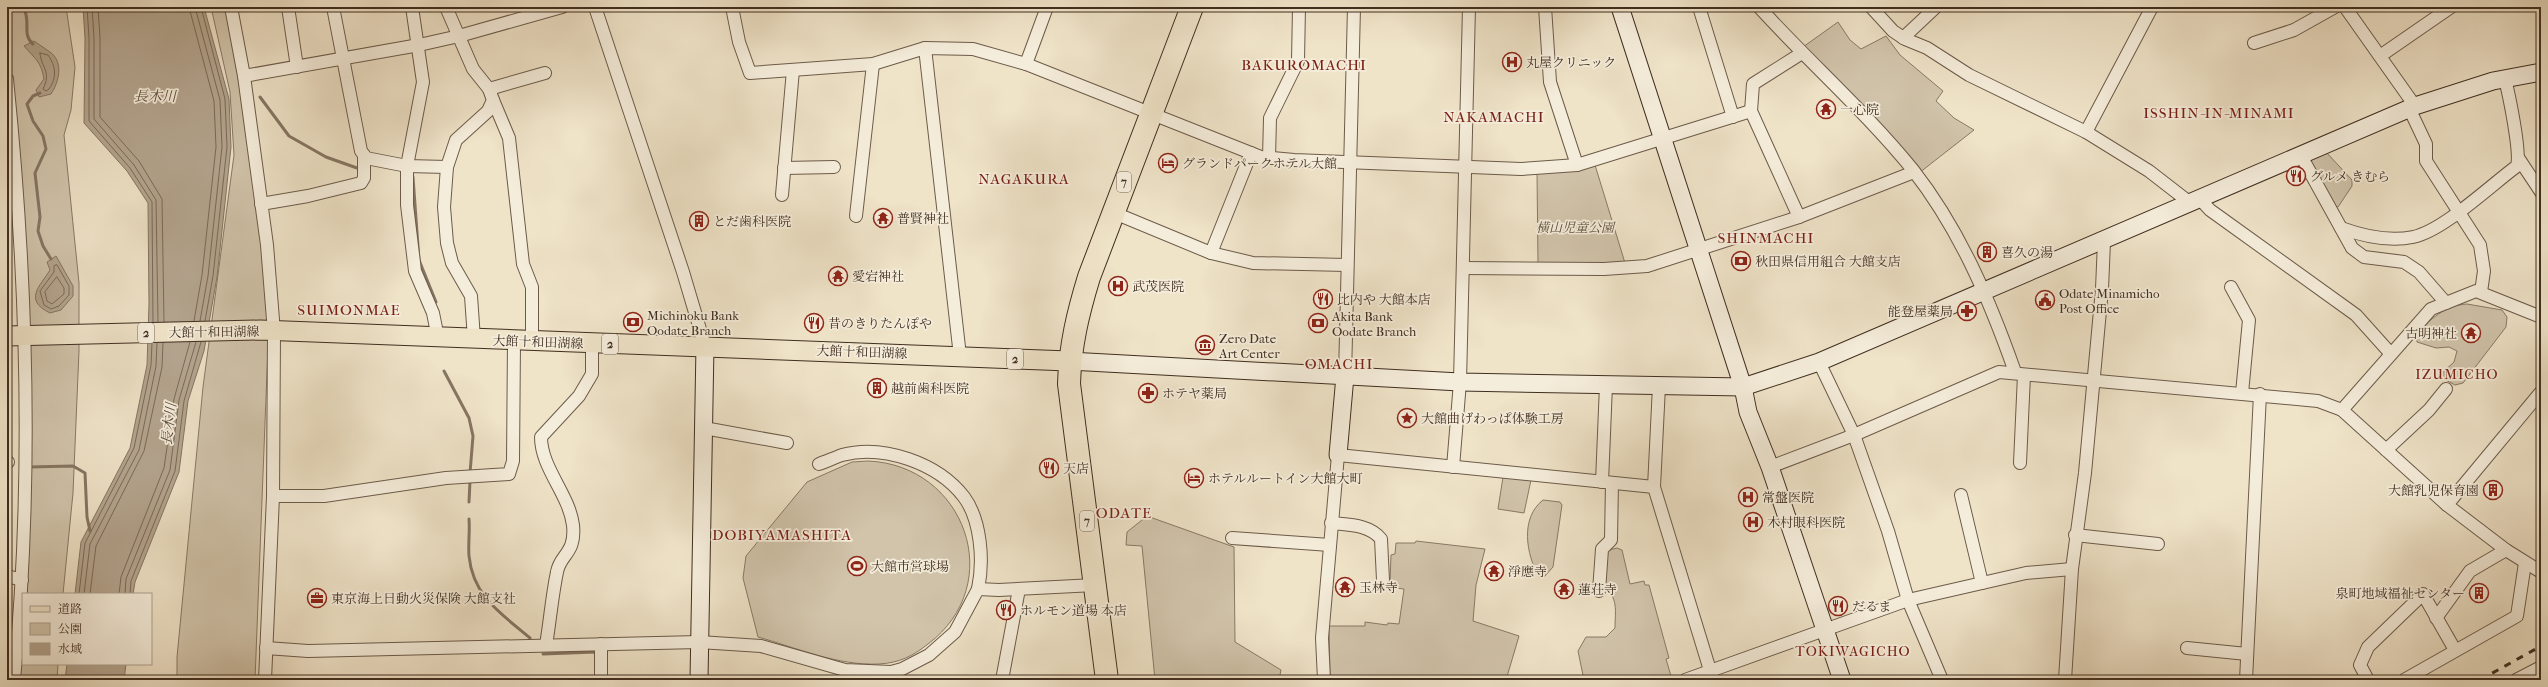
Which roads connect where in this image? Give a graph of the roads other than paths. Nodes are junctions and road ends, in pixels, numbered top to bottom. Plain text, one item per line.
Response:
1 (231, 7) edge
2 (288, 7) edge
3 (333, 7) edge
4 (412, 7) edge
5 (446, 7) edge
6 (562, 7) edge
7 (595, 7) edge
8 (732, 7) edge
9 (1047, 7) edge
10 (1192, 7) edge
11 (1299, 7) edge
12 (1354, 7) edge
13 (1469, 7) edge
14 (1545, 7) edge
15 (1620, 7) edge
16 (1699, 7) edge
17 (1759, 7) edge
18 (1871, 7) edge
19 (1936, 7) edge
20 (2152, 7) edge
21 (2335, 7) edge
22 (2344, 7) edge
23 (2451, 7) edge
24 (459, 36) junction
25 (1903, 38) junction
26 (2254, 43) dead end
27 (419, 45) junction
28 (925, 48) junction
29 (1802, 53) junction
30 (2380, 56) junction
31 (343, 60) junction
32 (873, 64) junction
33 (1026, 64) junction
34 (297, 67) junction
35 (793, 70) junction
36 (2541, 72) edge
37 (545, 73) dead end
38 (244, 76) junction
39 (7, 79) edge
40 (2505, 79) junction
41 (491, 94) junction
42 (2412, 107) junction
43 (1751, 111) junction
44 (1152, 113) junction
45 (1734, 117) junction
46 (2086, 132) junction
47 (1663, 140) junction
48 (1251, 153) junction
49 (2300, 154) junction
50 (364, 155) junction
51 (1269, 158) junction
52 (2518, 159) junction
53 (1349, 162) junction
54 (1464, 165) junction
55 (1578, 165) junction
56 (407, 166) junction
57 (447, 167) junction
58 (834, 167) dead end
59 (784, 168) junction
60 (1914, 172) junction
61 (2541, 192) edge
62 (782, 195) dead end
63 (2194, 200) junction
64 (261, 204) junction
65 (2458, 210) junction
66 (1112, 212) junction
67 (856, 216) dead end
68 (1799, 217) junction
69 (2341, 228) junction
70 (2104, 241) junction
71 (1699, 250) junction
72 (1211, 253) junction
73 (1347, 265) junction
74 (1463, 268) junction
75 (2232, 288) dead end
76 (1985, 292) junction
77 (2480, 292) junction
78 (2446, 303) junction
79 (2541, 317) edge
80 (267, 331) junction
81 (21, 336) edge
82 (438, 338) junction
83 (474, 339) junction
84 (523, 341) junction
85 (592, 344) junction
86 (705, 346) junction
87 (2391, 354) junction
88 (960, 356) junction
89 (1069, 361) junction
90 (1819, 362) junction
91 (2019, 374) junction
92 (1345, 376) junction
93 (2092, 380) junction
94 (1460, 382) junction
95 (1606, 385) junction
96 (1659, 386) junction
97 (1743, 387) junction
98 (2446, 388) dead end
99 (2242, 393) junction
100 (2540, 393) dead end
101 (2260, 394) junction
102 (2342, 410) junction
103 (704, 428) junction
104 (1854, 435) junction
105 (787, 443) dead end
106 (2386, 450) junction
107 (1338, 455) junction
108 (2020, 463) dead end
109 (819, 464) dead end
110 (1453, 467) junction
111 (1770, 467) junction
112 (1607, 483) junction
113 (1654, 487) junction
114 (1961, 495) dead end
115 (273, 496) junction
116 (2447, 505) junction
117 (1331, 523) junction
118 (2075, 535) junction
119 (1232, 538) dead end
120 (2158, 544) dead end
121 (1330, 545) junction
122 (2506, 550) junction
123 (2525, 563) junction
124 (2072, 569) junction
125 (2541, 572) edge
126 (7, 576) edge
127 (22, 580) junction
128 (1383, 580) dead end
129 (1982, 583) junction
130 (1095, 585) junction
131 (978, 588) junction
132 (1019, 589) junction
133 (1599, 591) dead end
134 (1908, 600) junction
135 (2436, 618) junction
136 (1826, 630) junction
137 (699, 642) junction
138 (601, 644) junction
139 (546, 645) junction
140 (266, 648) junction
141 (2187, 648) dead end
142 (2455, 650) junction
143 (2247, 654) junction
144 (2541, 667) edge
145 (1713, 675) edge
146 (14, 680) edge
147 (265, 680) edge
148 (601, 680) edge
149 (699, 680) edge
150 (1002, 680) edge
151 (1107, 680) edge
152 (1324, 680) edge
153 (1685, 680) edge
154 (1842, 680) edge
155 (1942, 680) edge
156 (2065, 680) edge
157 (2246, 680) edge
158 (2368, 680) edge
159 (2404, 680) edge
160 (2516, 680) edge

1 - 38 street
2 - 34 street
3 - 31 street
4 - 27 street
5 - 24 street
6 - 24 street
7 - 86 street
8 - 35 street
9 - 33 street
10 - 44 highway, 7
11 - 51 street
12 - 53 street
13 - 54 street
14 - 55 street
15 - 47 street
16 - 45 street
17 - 29 street
18 - 25 street
19 - 25 street
20 - 46 street
21 - 26 street
22 - 30 street
23 - 30 street
24 - 27 street
24 - 41 street
25 - 46 street
27 - 31 street
27 - 56 street
28 - 32 street
28 - 33 street
28 - 88 street
29 - 43 street
29 - 60 street
30 - 42 street
31 - 34 street
31 - 50 street
32 - 35 street
32 - 67 street
33 - 44 street
34 - 38 street
35 - 59 street
36 - 40 street
37 - 41 street
38 - 64 street
39 - 81 street
40 - 42 street
40 - 52 street
41 - 57 street
41 - 84 street
42 - 49 street
42 - 65 street
43 - 45 street
43 - 68 street
44 - 48 street
44 - 66 highway, 7
45 - 47 street
46 - 63 street
47 - 55 street
47 - 71 street
48 - 51 street
48 - 72 street
49 - 63 street
49 - 69 street
50 - 56 street
50 - 64 street
51 - 53 street
52 - 61 street
52 - 65 street
53 - 54 street
53 - 73 street
54 - 55 street
54 - 74 street
56 - 57 street
56 - 82 street
57 - 83 street
58 - 59 street
59 - 62 street
60 - 68 street
60 - 76 street
63 - 70 street
63 - 87 street
64 - 80 street
65 - 69 street
65 - 77 street
66 - 72 street
66 - 89 highway, 7
68 - 71 street
69 - 78 street
70 - 76 street
70 - 93 street
71 - 74 street
71 - 97 street
72 - 73 street
73 - 92 street
74 - 94 street
75 - 99 street
76 - 90 street
76 - 91 street
77 - 78 street
77 - 79 street
78 - 87 street
80 - 81 main road, 大館十和田湖線 / 2
80 - 82 main road, 大館十和田湖線 / 2
80 - 115 street
81 - 127 street
82 - 83 main road, 大館十和田湖線 / 2
83 - 84 main road, 大館十和田湖線 / 2
84 - 85 main road, 大館十和田湖線 / 2
84 - 115 street
85 - 86 main road, 大館十和田湖線 / 2
85 - 139 street
86 - 88 main road, 大館十和田湖線 / 2
86 - 103 street
87 - 102 street
88 - 89 main road, 大館十和田湖線 / 2
89 - 92 street
89 - 130 highway, 7
90 - 97 street
90 - 104 street
91 - 93 street
91 - 104 street
91 - 108 street
92 - 94 street
92 - 107 street
93 - 99 street
93 - 118 street
94 - 95 street
94 - 110 street
95 - 96 street
95 - 112 street
96 - 97 street
96 - 113 street
97 - 111 street
98 - 106 street
99 - 101 street
100 - 116 street
101 - 102 street
101 - 143 street
102 - 106 street
103 - 105 street
103 - 137 street
104 - 111 street
104 - 134 street
106 - 116 street
107 - 110 street
107 - 117 street
109 - 131 street
110 - 112 street
111 - 136 street
112 - 113 street
112 - 133 street
113 - 145 street
114 - 129 street
115 - 140 street
116 - 122 street
117 - 121 street
117 - 128 street
118 - 120 street
118 - 124 street
119 - 121 street
121 - 152 street
122 - 123 street
122 - 135 street
123 - 125 street
123 - 142 street
124 - 129 street
124 - 156 street
126 - 127 street
127 - 146 street
129 - 134 street
130 - 132 street
130 - 151 highway, 7
131 - 132 street
131 - 137 street
132 - 150 street
134 - 136 street
134 - 155 street
135 - 142 street
135 - 158 street
136 - 145 street
136 - 154 street
137 - 138 street
137 - 149 street
138 - 139 street
138 - 148 street
139 - 140 street
140 - 147 street
141 - 143 street
142 - 159 street
143 - 157 street
144 - 160 street
145 - 153 street

